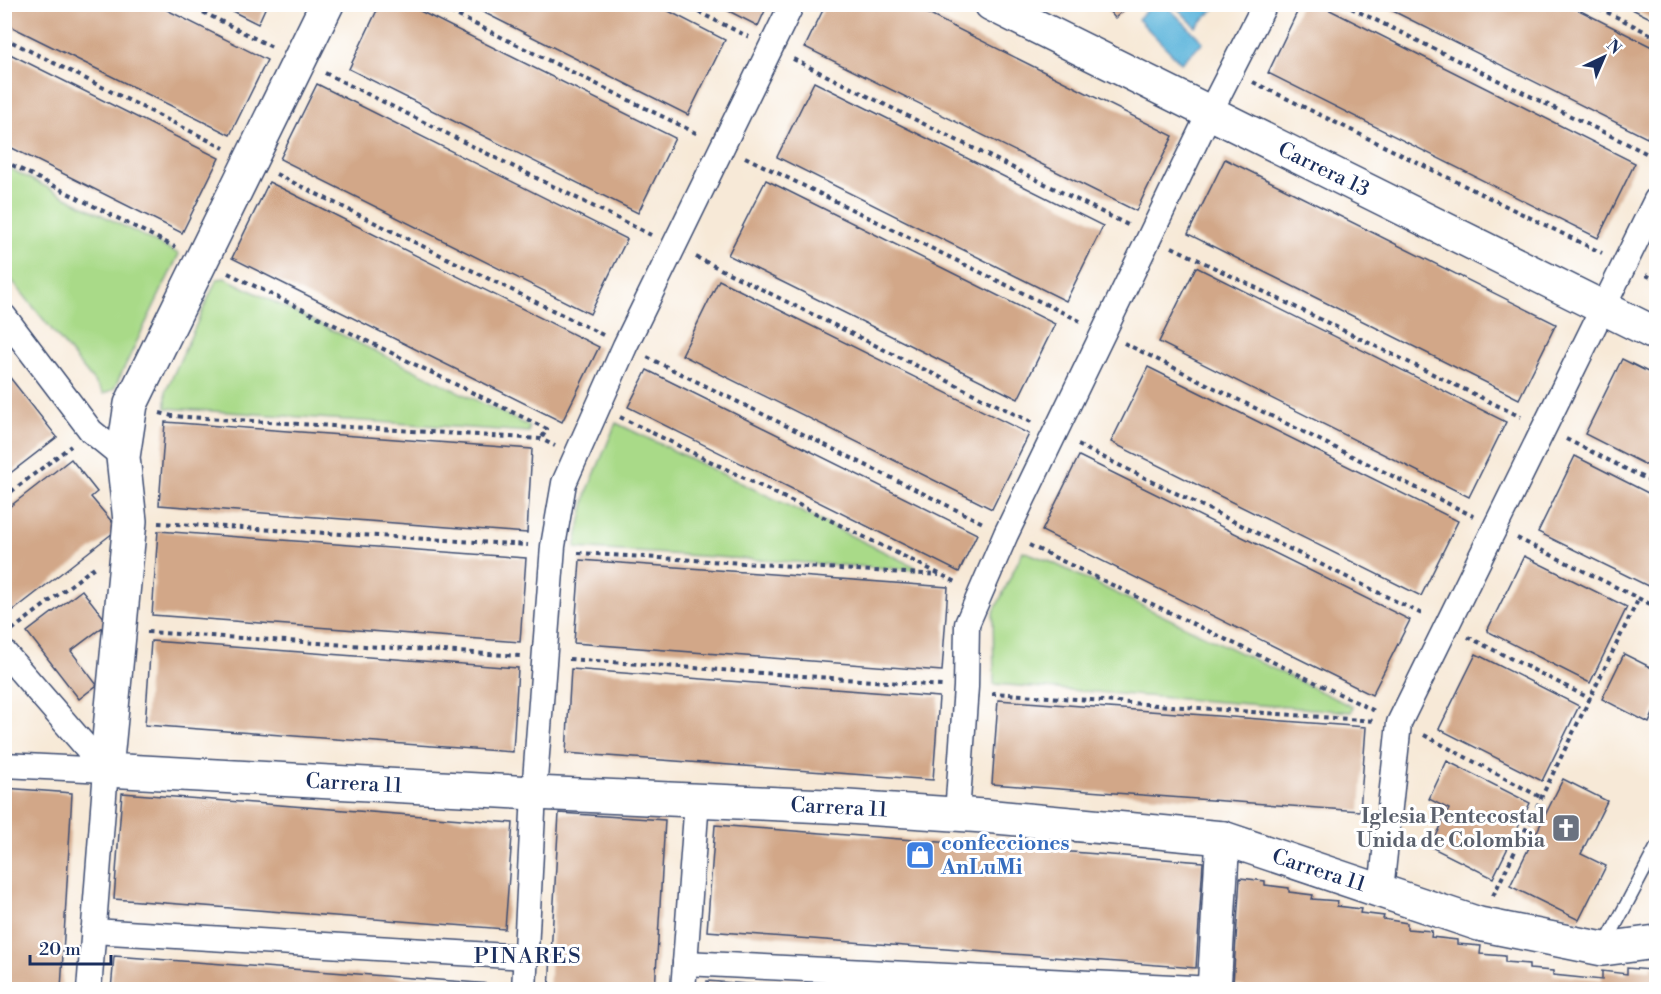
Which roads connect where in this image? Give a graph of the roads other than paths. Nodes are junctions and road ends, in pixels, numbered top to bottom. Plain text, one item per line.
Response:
1 (327, 4) edge
2 (792, 4) edge
3 (991, 4) edge
4 (1265, 4) edge
5 (1210, 112) junction
6 (1656, 200) edge
7 (1603, 308) junction
8 (4, 316) edge
9 (1656, 334) edge
10 (123, 457) junction
11 (7, 642) edge
12 (4, 765) edge
13 (106, 770) junction
14 (534, 793) junction
15 (697, 800) junction
16 (957, 814) junction
17 (1223, 838) junction
18 (1656, 848) edge
19 (1381, 890) junction
20 (93, 931) junction
21 (1656, 942) edge
22 (1604, 949) junction
23 (526, 957) junction
24 (684, 963) junction
25 (1214, 989) edge
26 (89, 990) edge
27 (524, 990) edge
28 (683, 990) edge

1 - 10 street
2 - 14 street
3 - 5 street, Carrera 13
4 - 5 street
5 - 7 street, Carrera 13
5 - 16 street
6 - 7 street
7 - 9 street, Carrera 13
7 - 19 street
8 - 10 street
10 - 13 street
11 - 13 street
12 - 13 street, Carrera 11
13 - 14 street, Carrera 11
13 - 20 street
14 - 15 street, Carrera 11
14 - 23 street
15 - 16 street, Carrera 11
15 - 24 street
16 - 17 street, Carrera 11
17 - 19 street, Carrera 11
17 - 25 street
18 - 22 lane
19 - 22 street, Carrera 11
20 - 23 street
20 - 26 street
21 - 22 street, Carrera 11
23 - 27 street
24 - 25 street
24 - 28 street

